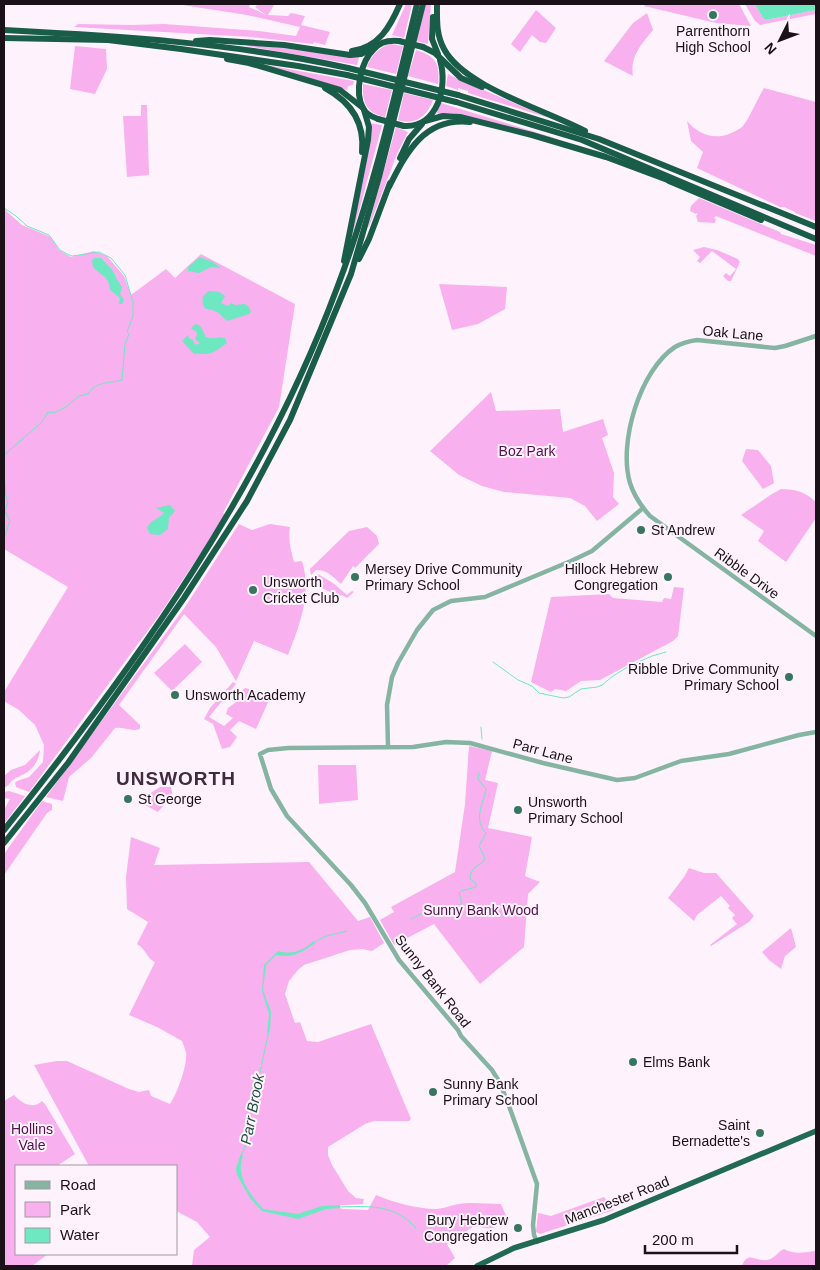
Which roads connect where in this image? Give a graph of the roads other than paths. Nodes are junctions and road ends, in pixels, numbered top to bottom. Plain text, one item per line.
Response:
1 (402, 4) edge
2 (417, 4) edge
3 (423, 4) edge
4 (436, 4) edge
5 (4, 30) edge
6 (4, 38) edge
7 (181, 42) junction
8 (137, 44) junction
9 (377, 46) junction
10 (310, 48) junction
11 (439, 58) junction
12 (348, 72) junction
13 (303, 79) junction
14 (457, 98) junction
15 (526, 104) junction
16 (363, 109) junction
17 (423, 122) junction
18 (532, 134) junction
19 (599, 138) junction
20 (662, 178) junction
21 (389, 187) junction
22 (359, 188) junction
23 (706, 192) junction
24 (789, 228) junction
25 (816, 228) edge
26 (816, 239) edge
27 (351, 274) junction
28 (336, 291) junction
29 (816, 336) edge
30 (643, 508) junction
31 (816, 636) edge
32 (130, 671) junction
33 (124, 679) junction
34 (816, 732) edge
35 (388, 746) junction
36 (260, 754) joint
37 (4, 830) edge
38 (4, 843) edge
39 (816, 1131) edge
40 (537, 1242) junction
41 (477, 1266) edge

1 - 9 highway
1 - 10 highway
2 - 28 highway
3 - 27 highway
4 - 11 highway
4 - 15 highway
5 - 7 highway
6 - 8 highway
7 - 10 highway
7 - 12 highway
8 - 12 highway
8 - 13 highway
9 - 10 highway
9 - 11 highway, bridge
9 - 16 highway
11 - 15 highway
11 - 17 highway
12 - 14 highway, bridge
13 - 16 highway
13 - 22 highway
14 - 19 highway
14 - 23 highway
15 - 19 highway
16 - 17 highway, bridge
16 - 22 highway
17 - 18 highway
17 - 21 highway
18 - 20 highway
18 - 21 highway
19 - 25 highway
20 - 23 highway
20 - 24 highway
21 - 27 highway
22 - 28 highway
23 - 24 highway
24 - 26 highway
27 - 32 highway
28 - 32 highway
29 - 30 street, Oak Lane
30 - 31 street, Ribble Drive
30 - 35 street
32 - 33 highway
33 - 37 highway
33 - 38 highway
34 - 35 street, Parr Lane
35 - 36 street, Parr Lane
36 - 40 street, Sunny Bank Road
39 - 40 highway, Manchester Road
40 - 41 highway, Manchester Road

